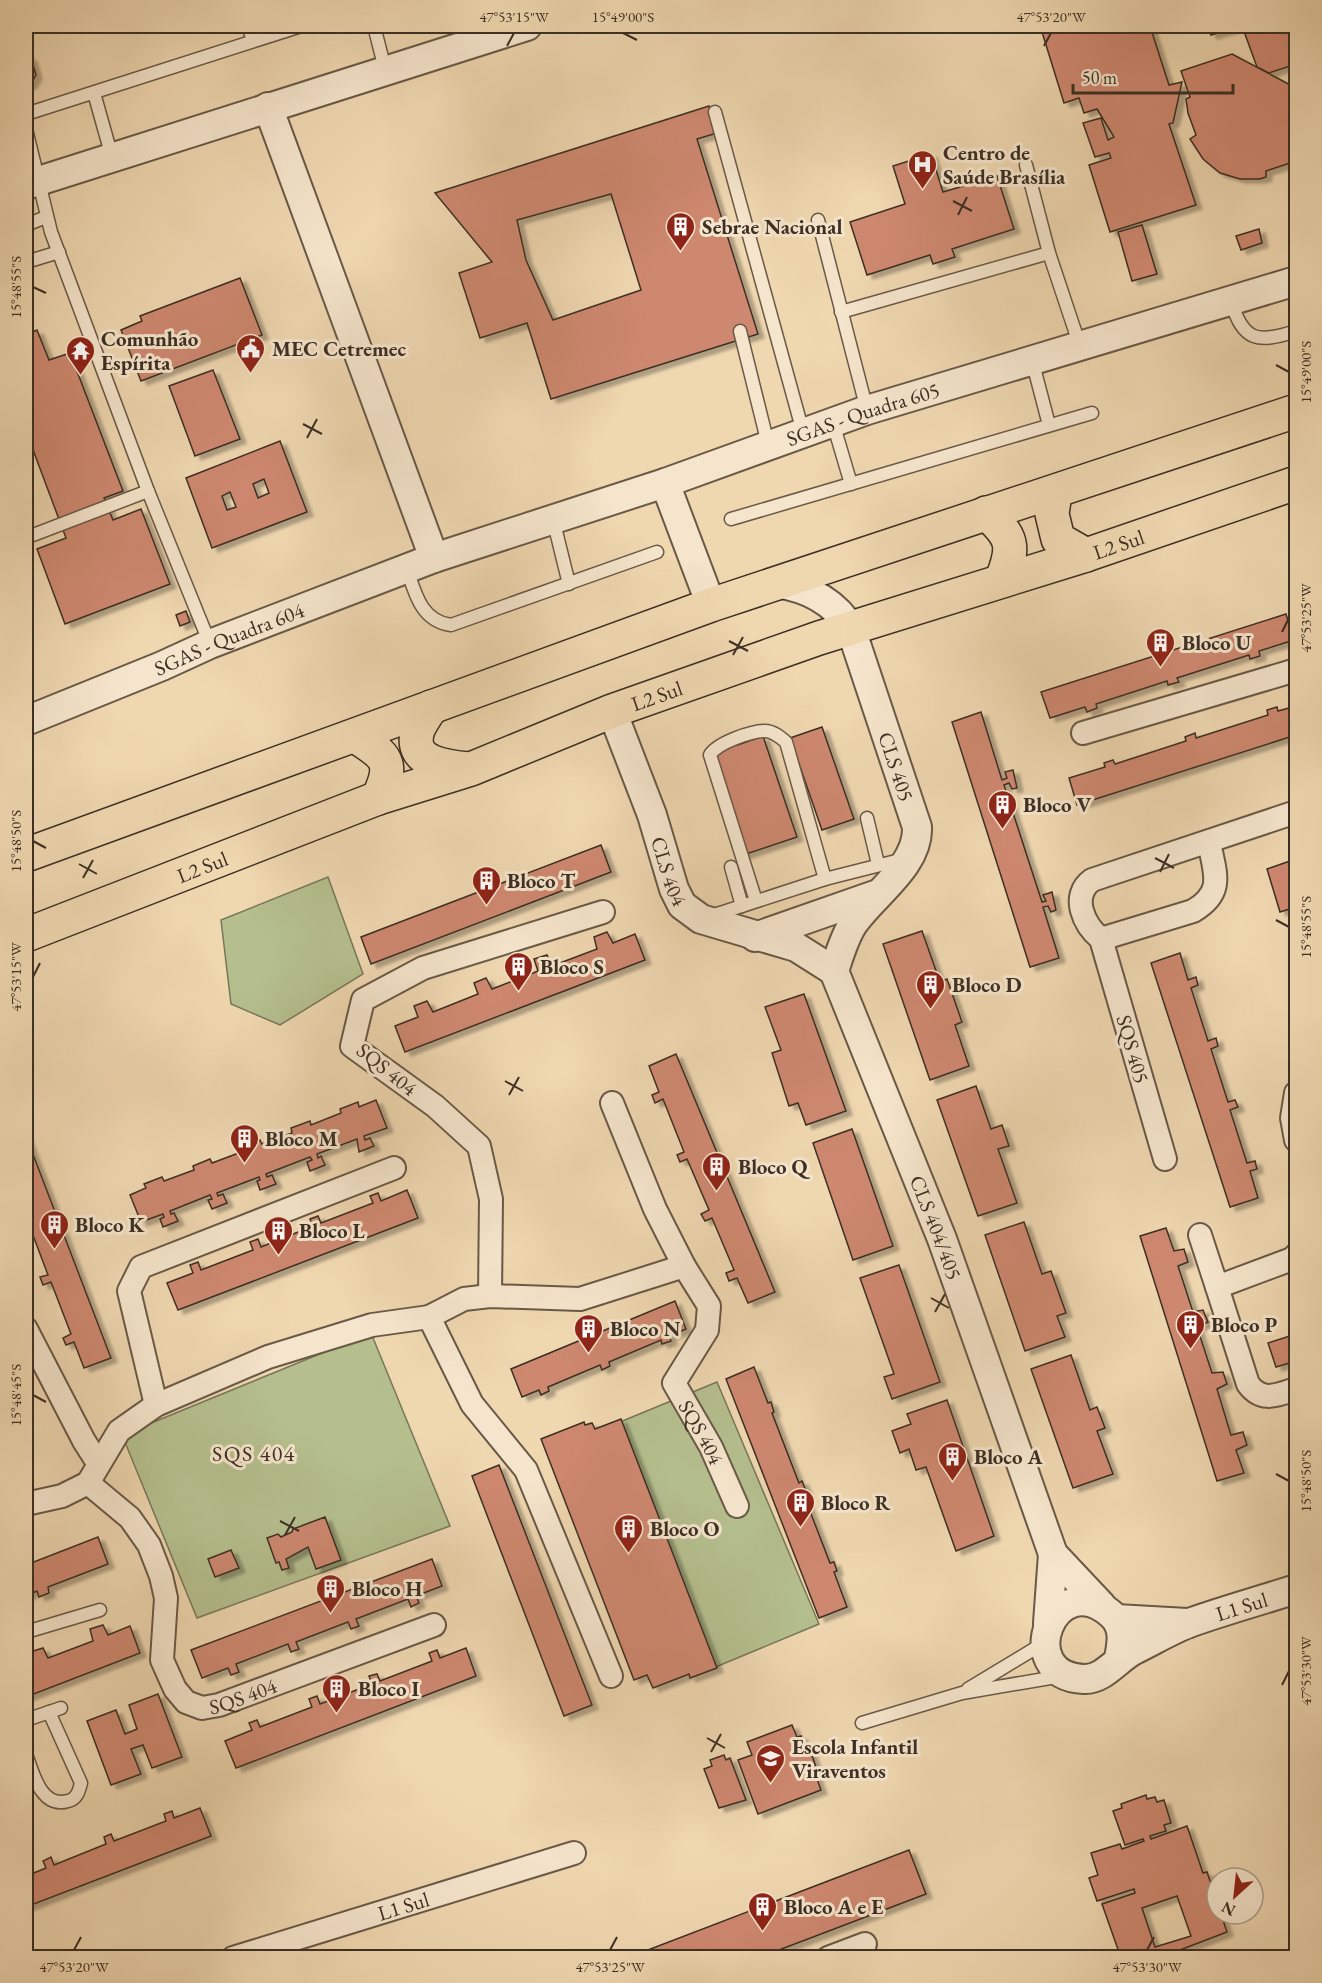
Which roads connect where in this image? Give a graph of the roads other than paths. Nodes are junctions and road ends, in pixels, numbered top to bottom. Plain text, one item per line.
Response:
1 (248, 26) edge
2 (301, 26) edge
3 (374, 26) edge
4 (527, 26) edge
5 (253, 40) junction
6 (385, 69) junction
7 (94, 93) junction
8 (268, 107) junction
9 (715, 112) dead end
10 (26, 114) edge
11 (26, 129) edge
12 (112, 157) junction
13 (1026, 165) dead end
14 (33, 182) edge
15 (46, 218) junction
16 (818, 220) dead end
17 (26, 225) edge
18 (59, 252) junction
19 (1049, 254) junction
20 (26, 262) edge
21 (1296, 281) edge
22 (1231, 300) junction
23 (841, 312) junction
24 (740, 331) dead end
25 (1296, 331) edge
26 (1080, 346) junction
27 (1032, 360) junction
28 (867, 410) junction
29 (1296, 411) edge
30 (1092, 413) dead end
31 (833, 422) junction
32 (1049, 425) junction
33 (802, 432) junction
34 (768, 444) junction
35 (665, 483) junction
36 (1296, 483) edge
37 (851, 484) junction
38 (148, 491) junction
39 (1055, 493) junction
40 (987, 513) junction
41 (553, 519) junction
42 (731, 519) dead end
43 (26, 533) edge
44 (657, 552) dead end
45 (1086, 555) junction
46 (434, 558) junction
47 (407, 569) junction
48 (1002, 579) junction
49 (776, 583) junction
50 (568, 584) junction
51 (711, 605) junction
52 (851, 629) junction
53 (210, 644) junction
54 (1296, 670) edge
55 (431, 707) junction
56 (612, 711) junction
57 (31, 715) edge
58 (1083, 733) dead end
59 (355, 736) junction
60 (471, 769) junction
61 (378, 798) junction
62 (1296, 812) edge
63 (867, 818) dead end
64 (1209, 842) junction
65 (26, 855) edge
66 (911, 858) junction
67 (878, 864) junction
68 (730, 867) dead end
69 (825, 879) junction
70 (876, 895) junction
71 (756, 901) junction
72 (742, 906) junction
73 (603, 912) dead end
74 (700, 919) junction
75 (26, 935) edge
76 (755, 937) junction
77 (1101, 939) junction
78 (834, 971) junction
79 (1296, 1094) edge
80 (612, 1103) dead end
81 (1296, 1140) edge
82 (1165, 1159) dead end
83 (394, 1168) dead end
84 (1200, 1235) dead end
85 (1296, 1255) edge
86 (684, 1266) junction
87 (1217, 1287) junction
88 (489, 1296) junction
89 (429, 1317) junction
90 (26, 1329) edge
91 (1296, 1389) edge
92 (156, 1405) junction
93 (98, 1463) junction
94 (88, 1483) junction
95 (26, 1504) edge
96 (738, 1506) dead end
97 (1053, 1554) junction
98 (1296, 1589) edge
99 (100, 1610) dead end
100 (1108, 1612) junction
101 (1190, 1623) junction
102 (434, 1625) dead end
103 (26, 1632) edge
104 (1046, 1633) junction
105 (1119, 1658) junction
106 (611, 1676) dead end
107 (1066, 1676) junction
108 (962, 1693) junction
109 (26, 1720) edge
110 (862, 1723) dead end
111 (26, 1754) edge
112 (574, 1853) dead end
113 (865, 1944) dead end
114 (258, 1954) edge
115 (233, 1958) edge
116 (828, 1958) edge

1 - 5 lane
2 - 5 lane
3 - 6 lane
4 - 6 street
5 - 7 lane
6 - 8 street
7 - 10 lane
7 - 12 lane
8 - 12 street
8 - 46 street
9 - 33 lane
11 - 14 lane
12 - 14 street
13 - 19 lane
14 - 15 lane
15 - 17 lane
15 - 18 lane
16 - 23 lane
18 - 20 lane
18 - 38 lane
19 - 23 lane
19 - 26 lane
21 - 22 street, SGAS - Quadra 605
22 - 25 lane
22 - 26 street, SGAS - Quadra 605
23 - 28 lane
24 - 34 lane
26 - 27 street, SGAS - Quadra 605
27 - 28 street, SGAS - Quadra 605
27 - 32 lane
28 - 31 street, SGAS - Quadra 605
29 - 39 main road
30 - 32 lane
31 - 33 street, SGAS - Quadra 605
31 - 37 lane
32 - 37 lane
33 - 34 street, SGAS - Quadra 605
34 - 35 street, SGAS - Quadra 605
35 - 41 street, SGAS - Quadra 605
35 - 51 street
36 - 45 main road, L2 Sul
37 - 42 lane
38 - 43 lane
38 - 53 lane
39 - 40 main road
39 - 45 main road
40 - 48 main road
40 - 49 main road
41 - 46 street, SGAS - Quadra 605
41 - 50 lane
44 - 50 lane
45 - 48 main road, L2 Sul
46 - 47 street, SGAS - Quadra 604
47 - 50 lane
47 - 53 street, SGAS - Quadra 604
48 - 52 main road, L2 Sul
49 - 51 main road
49 - 52 street, CLS 405
51 - 55 main road
52 - 56 main road, L2 Sul
52 - 66 street, CLS 405
53 - 57 street, SGAS - Quadra 604
54 - 58 street
55 - 59 main road
55 - 60 main road
56 - 60 main road, L2 Sul
56 - 74 street, CLS 404
59 - 61 main road
59 - 65 main road
60 - 61 main road, L2 Sul
61 - 75 main road, L2 Sul
62 - 64 street, SQS 405
63 - 67 lane
64 - 77 street
64 - 77 street, SQS 405
66 - 67 lane
66 - 70 street
67 - 69 lane
68 - 72 lane
69 - 71 lane
69 - 71 lane
70 - 76 street
70 - 78 street
71 - 72 lane
72 - 74 lane
73 - 88 street, SQS 404
74 - 76 street, CLS 404
76 - 78 street, CLS 404
77 - 82 street, SQS 405
78 - 97 street, CLS 404/405
79 - 81 street
80 - 86 street, SQS 404
83 - 92 street
84 - 87 street
85 - 87 street
86 - 88 street
86 - 96 street, SQS 404
87 - 91 street
88 - 89 street
89 - 92 street
89 - 106 street
90 - 93 street
92 - 93 street
93 - 94 street
94 - 95 street
94 - 102 street, SQS 404
97 - 100 street, CLS 404/405
97 - 104 street, CLS 404/405
98 - 101 street, L1 Sul
99 - 103 lane
100 - 101 street, L1 Sul
100 - 104 street
100 - 105 street
101 - 105 street, L1 Sul
104 - 107 street
104 - 108 lane
105 - 107 street
107 - 108 lane
108 - 110 lane
109 - 111 lane
112 - 114 street, L1 Sul
113 - 116 street
114 - 115 street, L1 Sul

